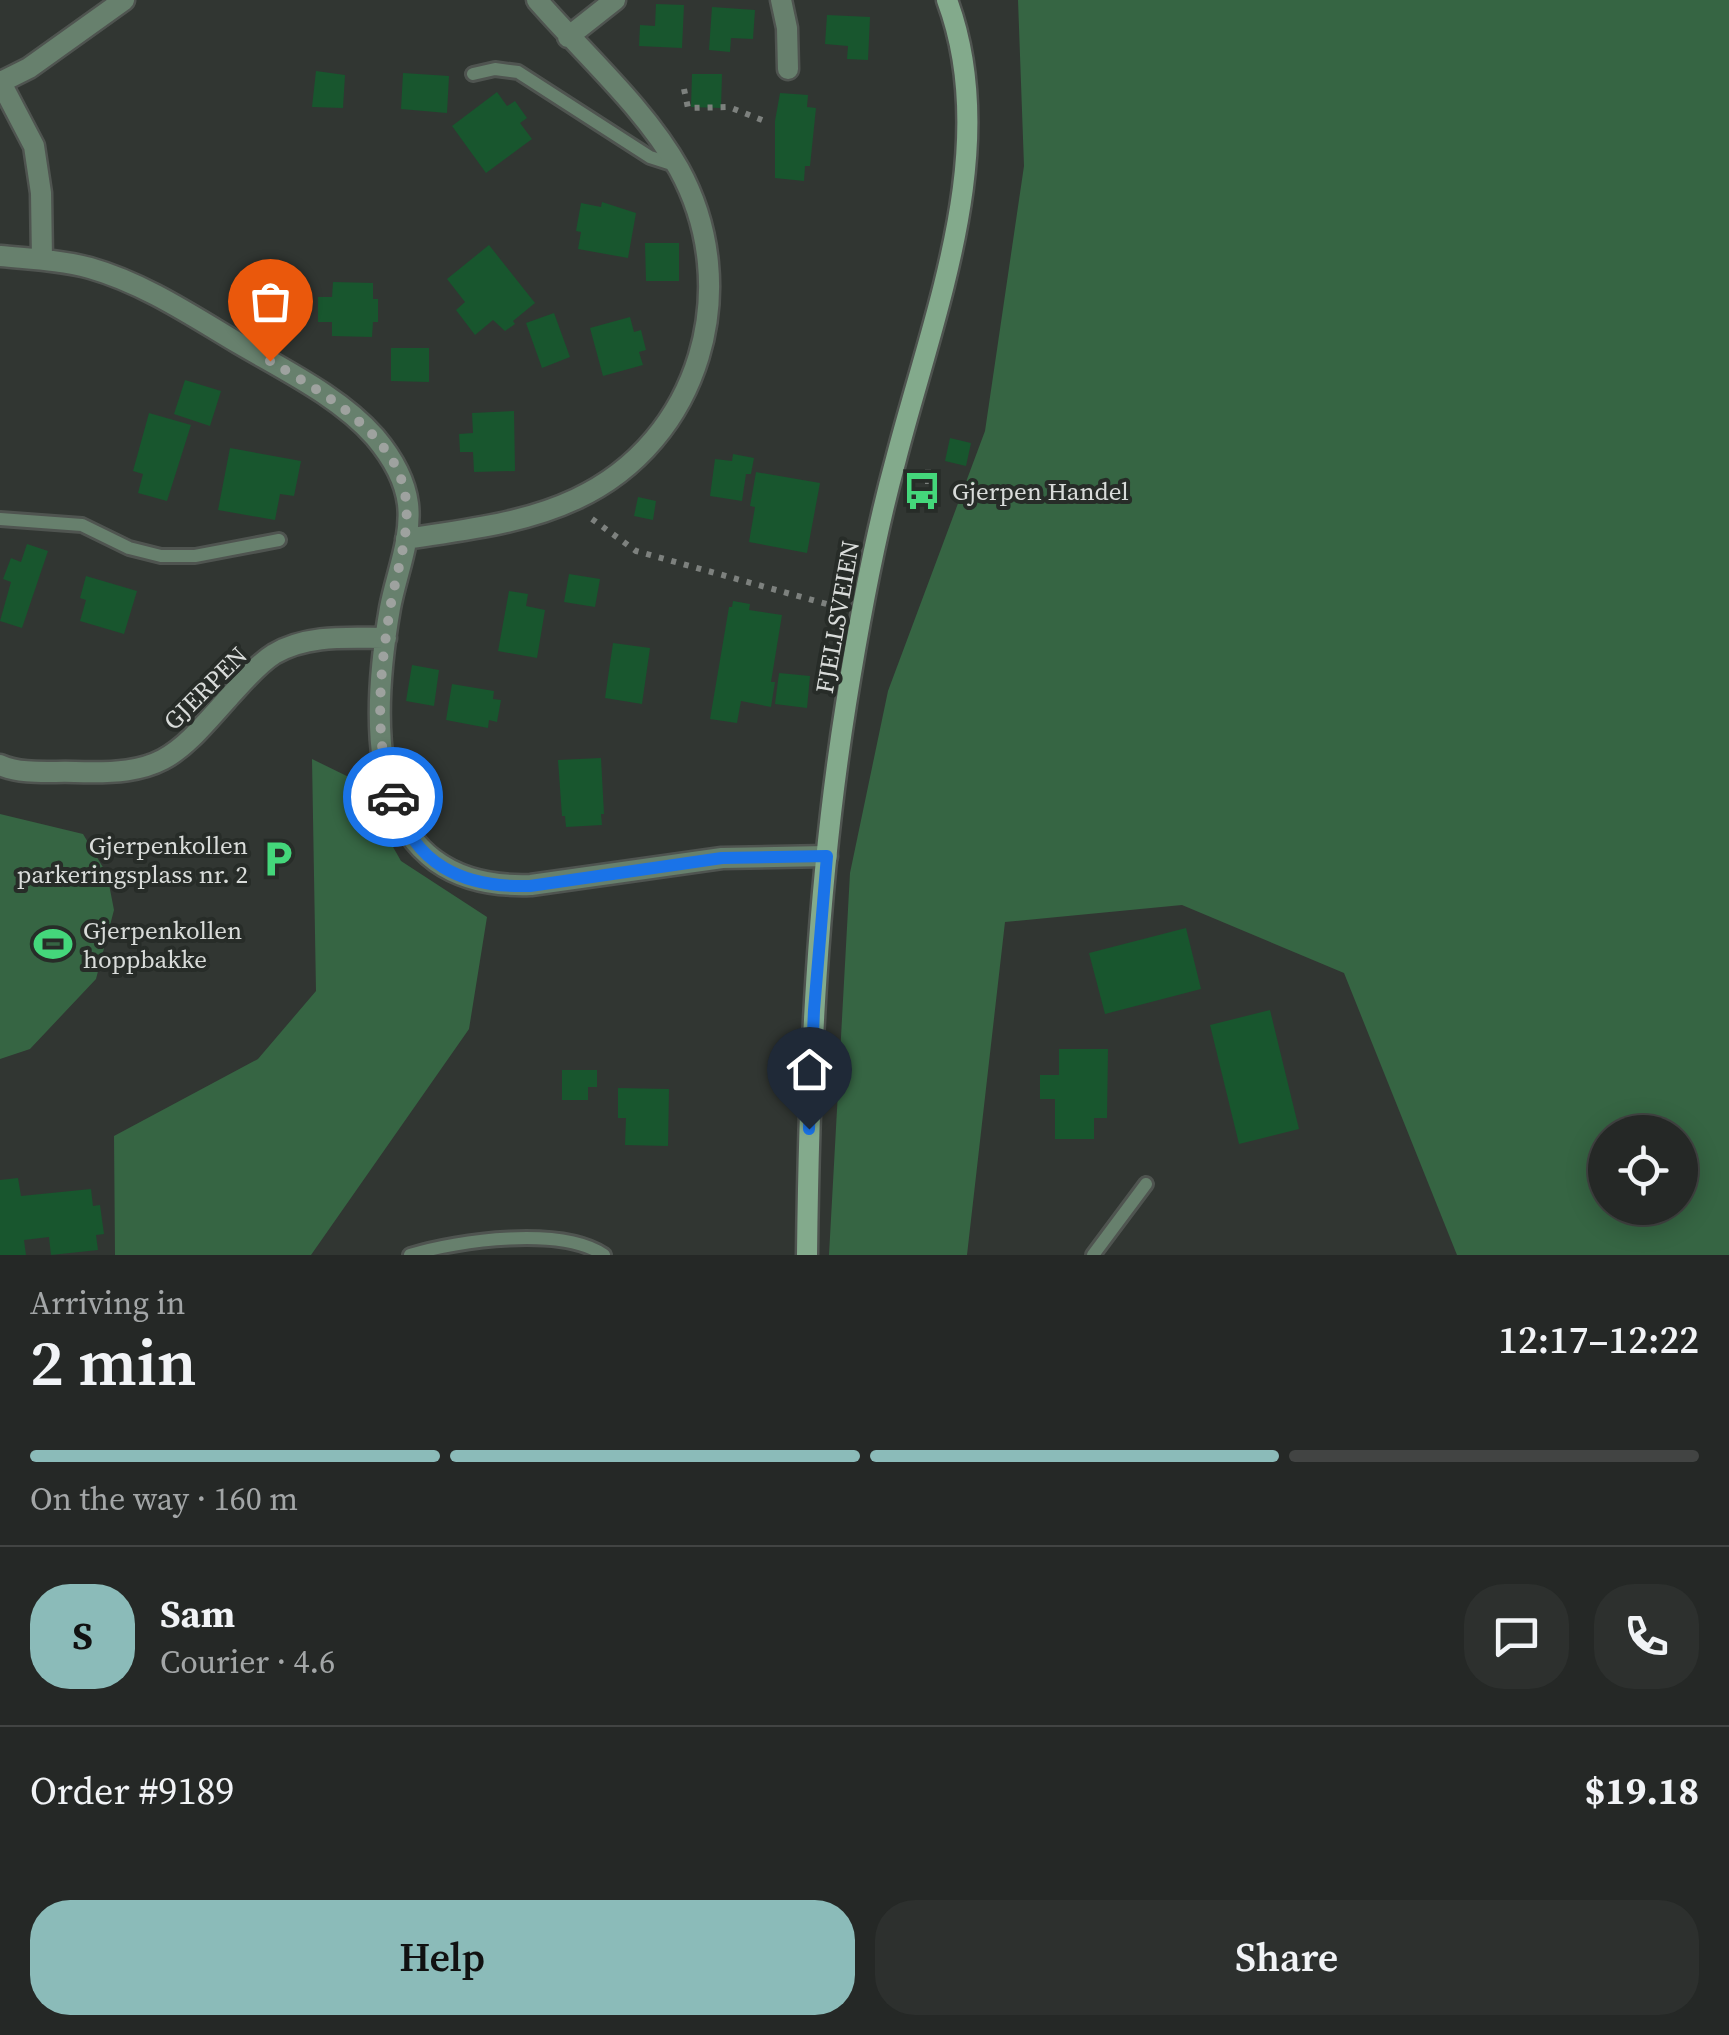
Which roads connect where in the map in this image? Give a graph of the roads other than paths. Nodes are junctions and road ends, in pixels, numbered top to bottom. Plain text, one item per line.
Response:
1 (124, 0) edge
2 (537, 0) edge
3 (615, 0) edge
4 (781, 0) edge
5 (948, 0) edge
6 (568, 36) junction
7 (788, 68) dead end
8 (473, 74) dead end
9 (0, 81) edge
10 (678, 166) junction
11 (0, 256) edge
12 (42, 260) junction
13 (0, 519) edge
14 (280, 540) dead end
15 (406, 540) junction
16 (386, 638) junction
17 (0, 765) edge
18 (827, 856) junction
19 (1146, 1184) dead end
20 (410, 1255) edge
21 (604, 1255) edge
22 (807, 1255) edge
23 (1093, 1255) edge

1 - 9 street
2 - 6 street
3 - 6 street
4 - 7 street
5 - 18 main road, FJELLSVEIEN
6 - 10 street
8 - 10 lane
9 - 12 street
10 - 15 street
11 - 12 street
12 - 15 street
13 - 14 lane
15 - 16 street
16 - 17 street, GJERPEN
16 - 18 street
18 - 22 main road, FJELLSVEIEN
19 - 23 lane
20 - 21 lane

